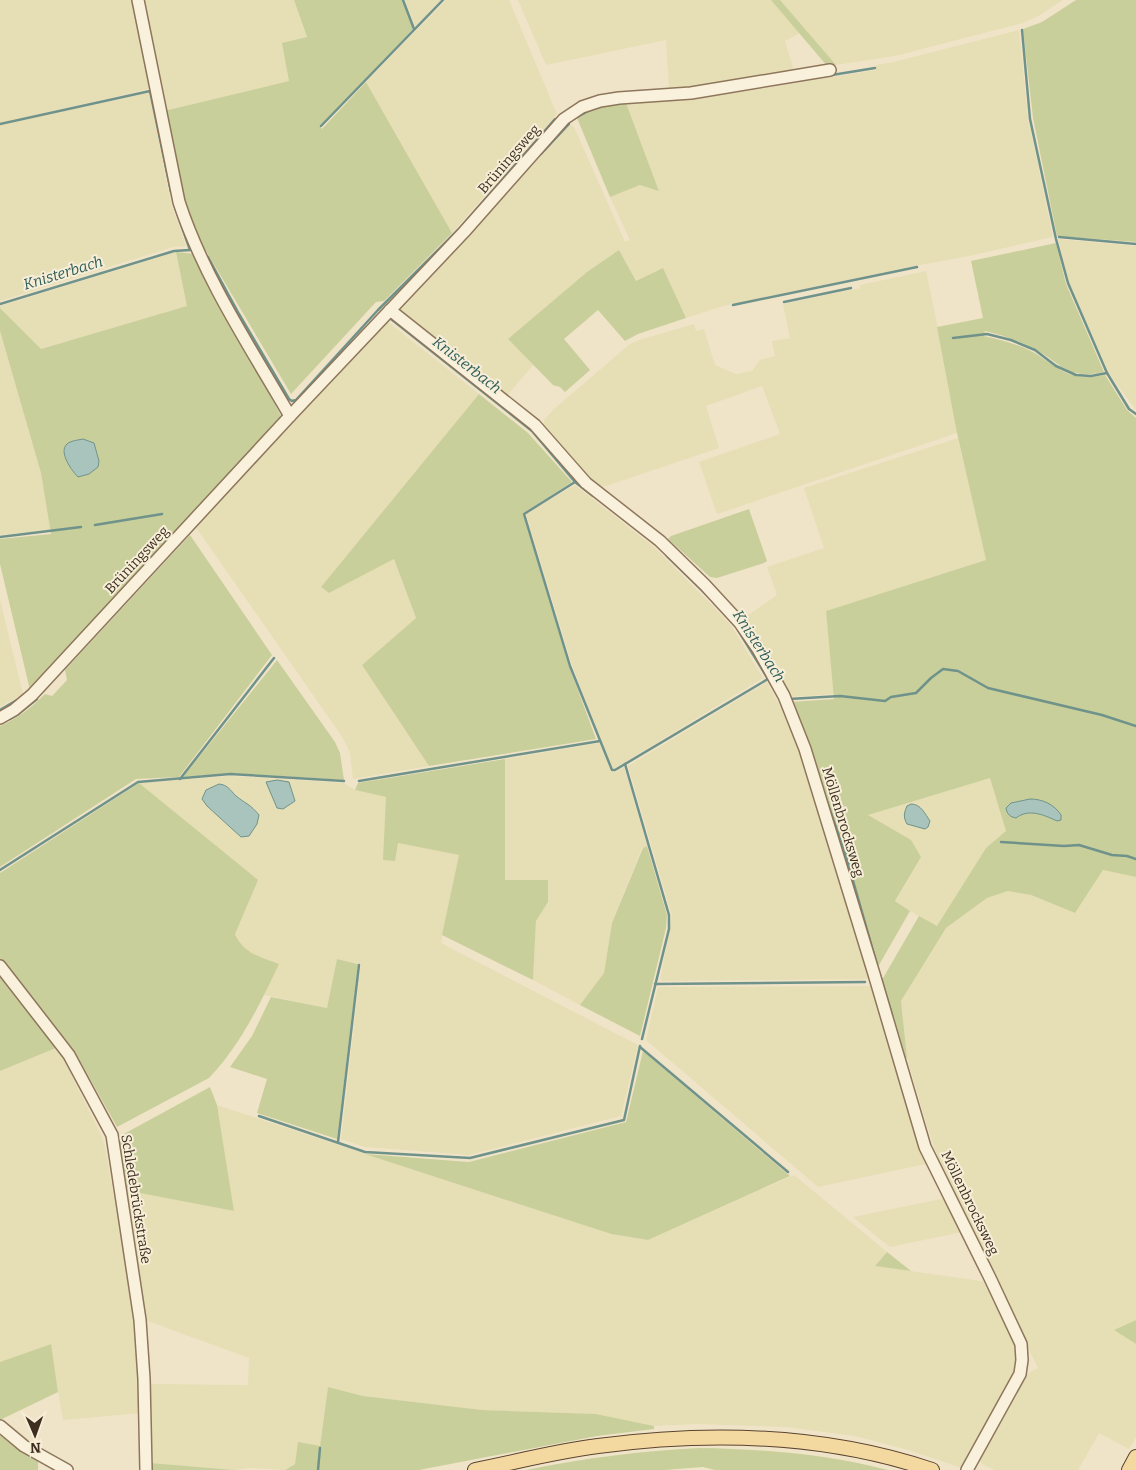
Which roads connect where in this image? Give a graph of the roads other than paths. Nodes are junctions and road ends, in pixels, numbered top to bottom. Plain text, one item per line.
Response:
1 (138, 0) edge
2 (830, 70) dead end
3 (390, 310) junction
4 (290, 416) junction
5 (0, 718) edge
6 (0, 966) edge
7 (0, 1426) edge
8 (1136, 1457) edge
9 (67, 1470) edge
10 (146, 1470) edge
11 (475, 1470) edge
12 (932, 1470) edge
13 (967, 1470) edge
14 (1129, 1470) edge

1 - 4 street
2 - 3 street, Brüningsweg
3 - 4 street, Brüningsweg
3 - 13 street, Möllenbrocksweg
4 - 5 street, Brüningsweg
6 - 10 street, Schledebrückstraße
7 - 9 street
8 - 14 main road
11 - 12 main road

